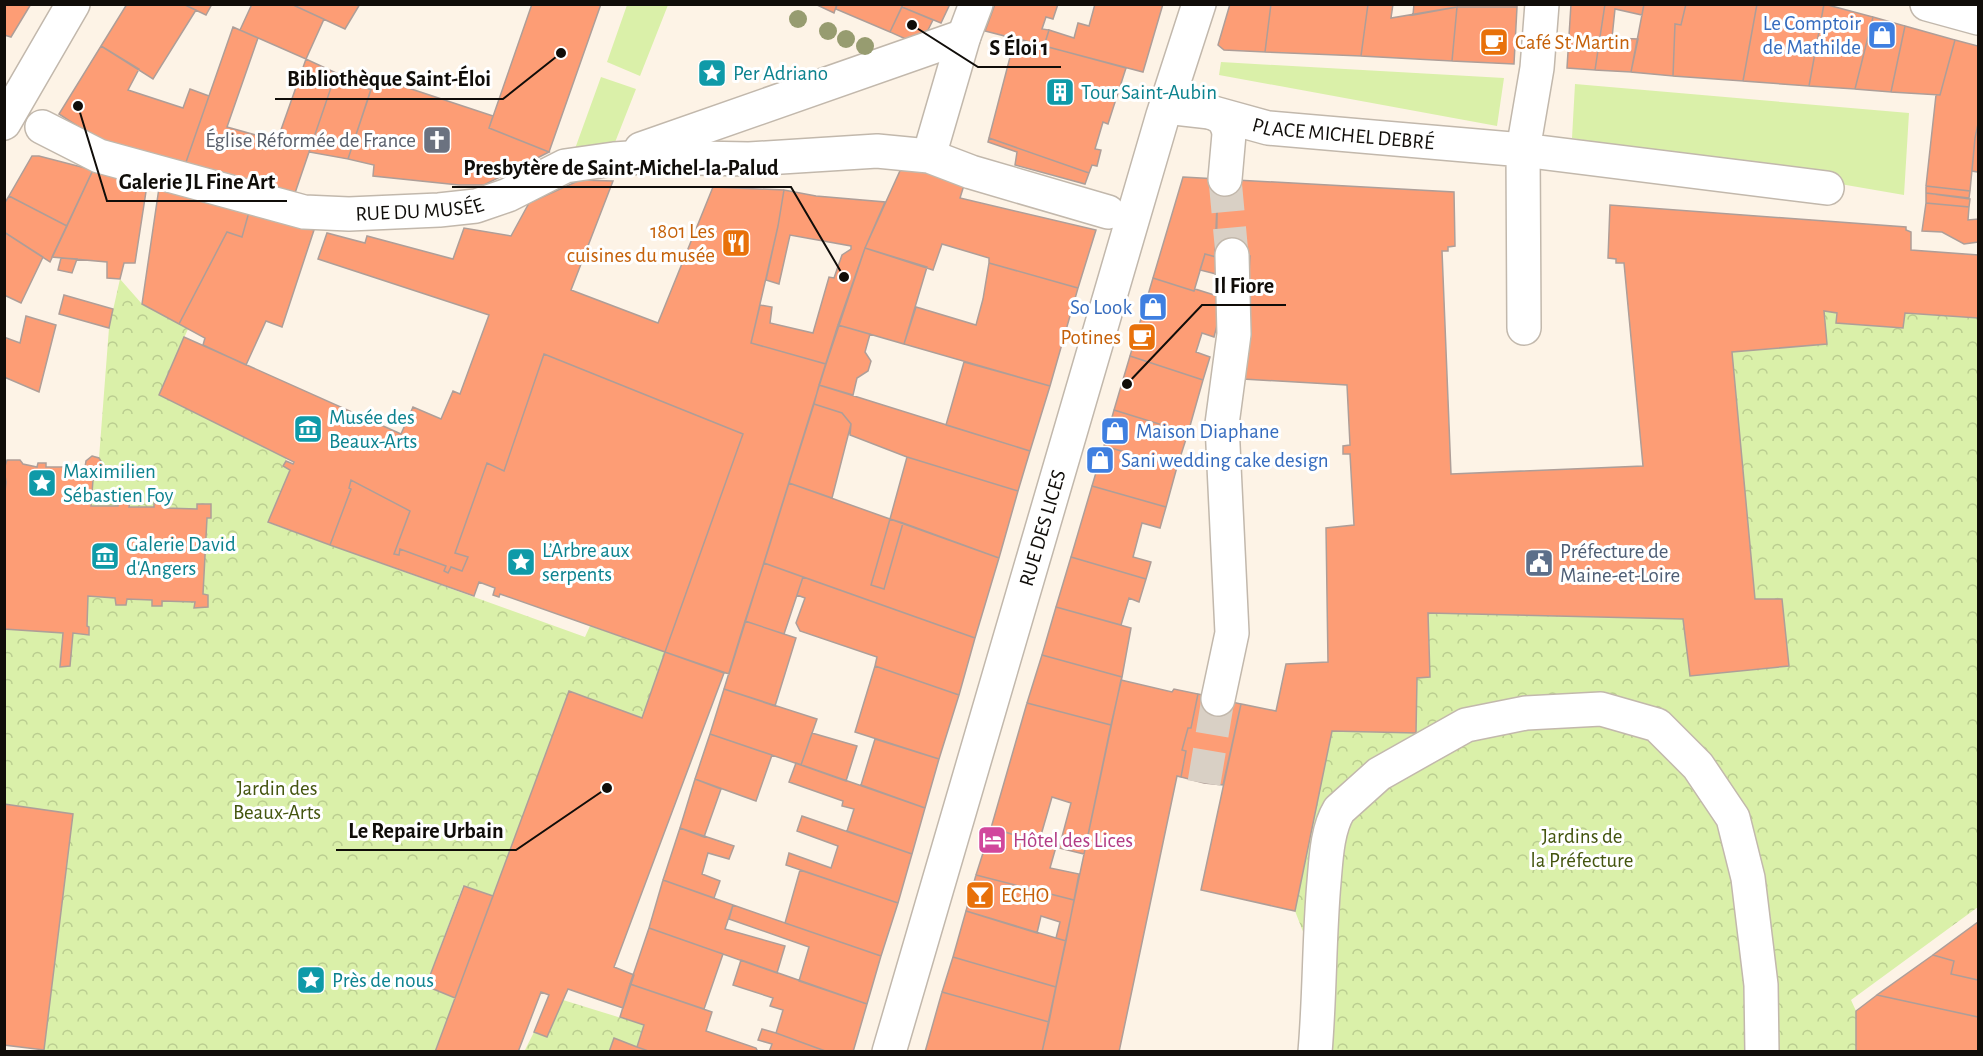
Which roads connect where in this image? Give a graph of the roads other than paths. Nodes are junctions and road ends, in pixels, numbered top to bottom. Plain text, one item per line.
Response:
1 (73, 4) edge
2 (976, 4) edge
3 (1199, 4) edge
4 (1542, 4) edge
5 (1927, 4) edge
6 (1978, 18) edge
7 (964, 36) junction
8 (1166, 107) junction
9 (1210, 112) junction
10 (4, 123) edge
11 (42, 127) dead end
12 (1523, 150) junction
13 (929, 156) junction
14 (614, 159) junction
15 (1225, 179) tunnel mouth
16 (1827, 188) dead end
17 (1108, 212) dead end
18 (1232, 255) tunnel mouth
19 (1524, 328) dead end
20 (1218, 699) tunnel mouth
21 (1312, 1030) edge
22 (889, 1052) edge
23 (1762, 1052) edge

1 - 10 street
2 - 7 street
3 - 8 street, RUE DES LICES
4 - 12 street
5 - 6 street
7 - 13 street
7 - 14 street
8 - 9 street, PLACE MICHEL DEBRÉ
8 - 22 street, RUE DES LICES
9 - 12 street, PLACE MICHEL DEBRÉ
9 - 15 street
11 - 14 street, RUE DU MUSÉE
12 - 16 street, PLACE MICHEL DEBRÉ
12 - 19 street
13 - 14 street, RUE DU MUSÉE
13 - 17 street, RUE DU MUSÉE
18 - 20 street
21 - 23 street

